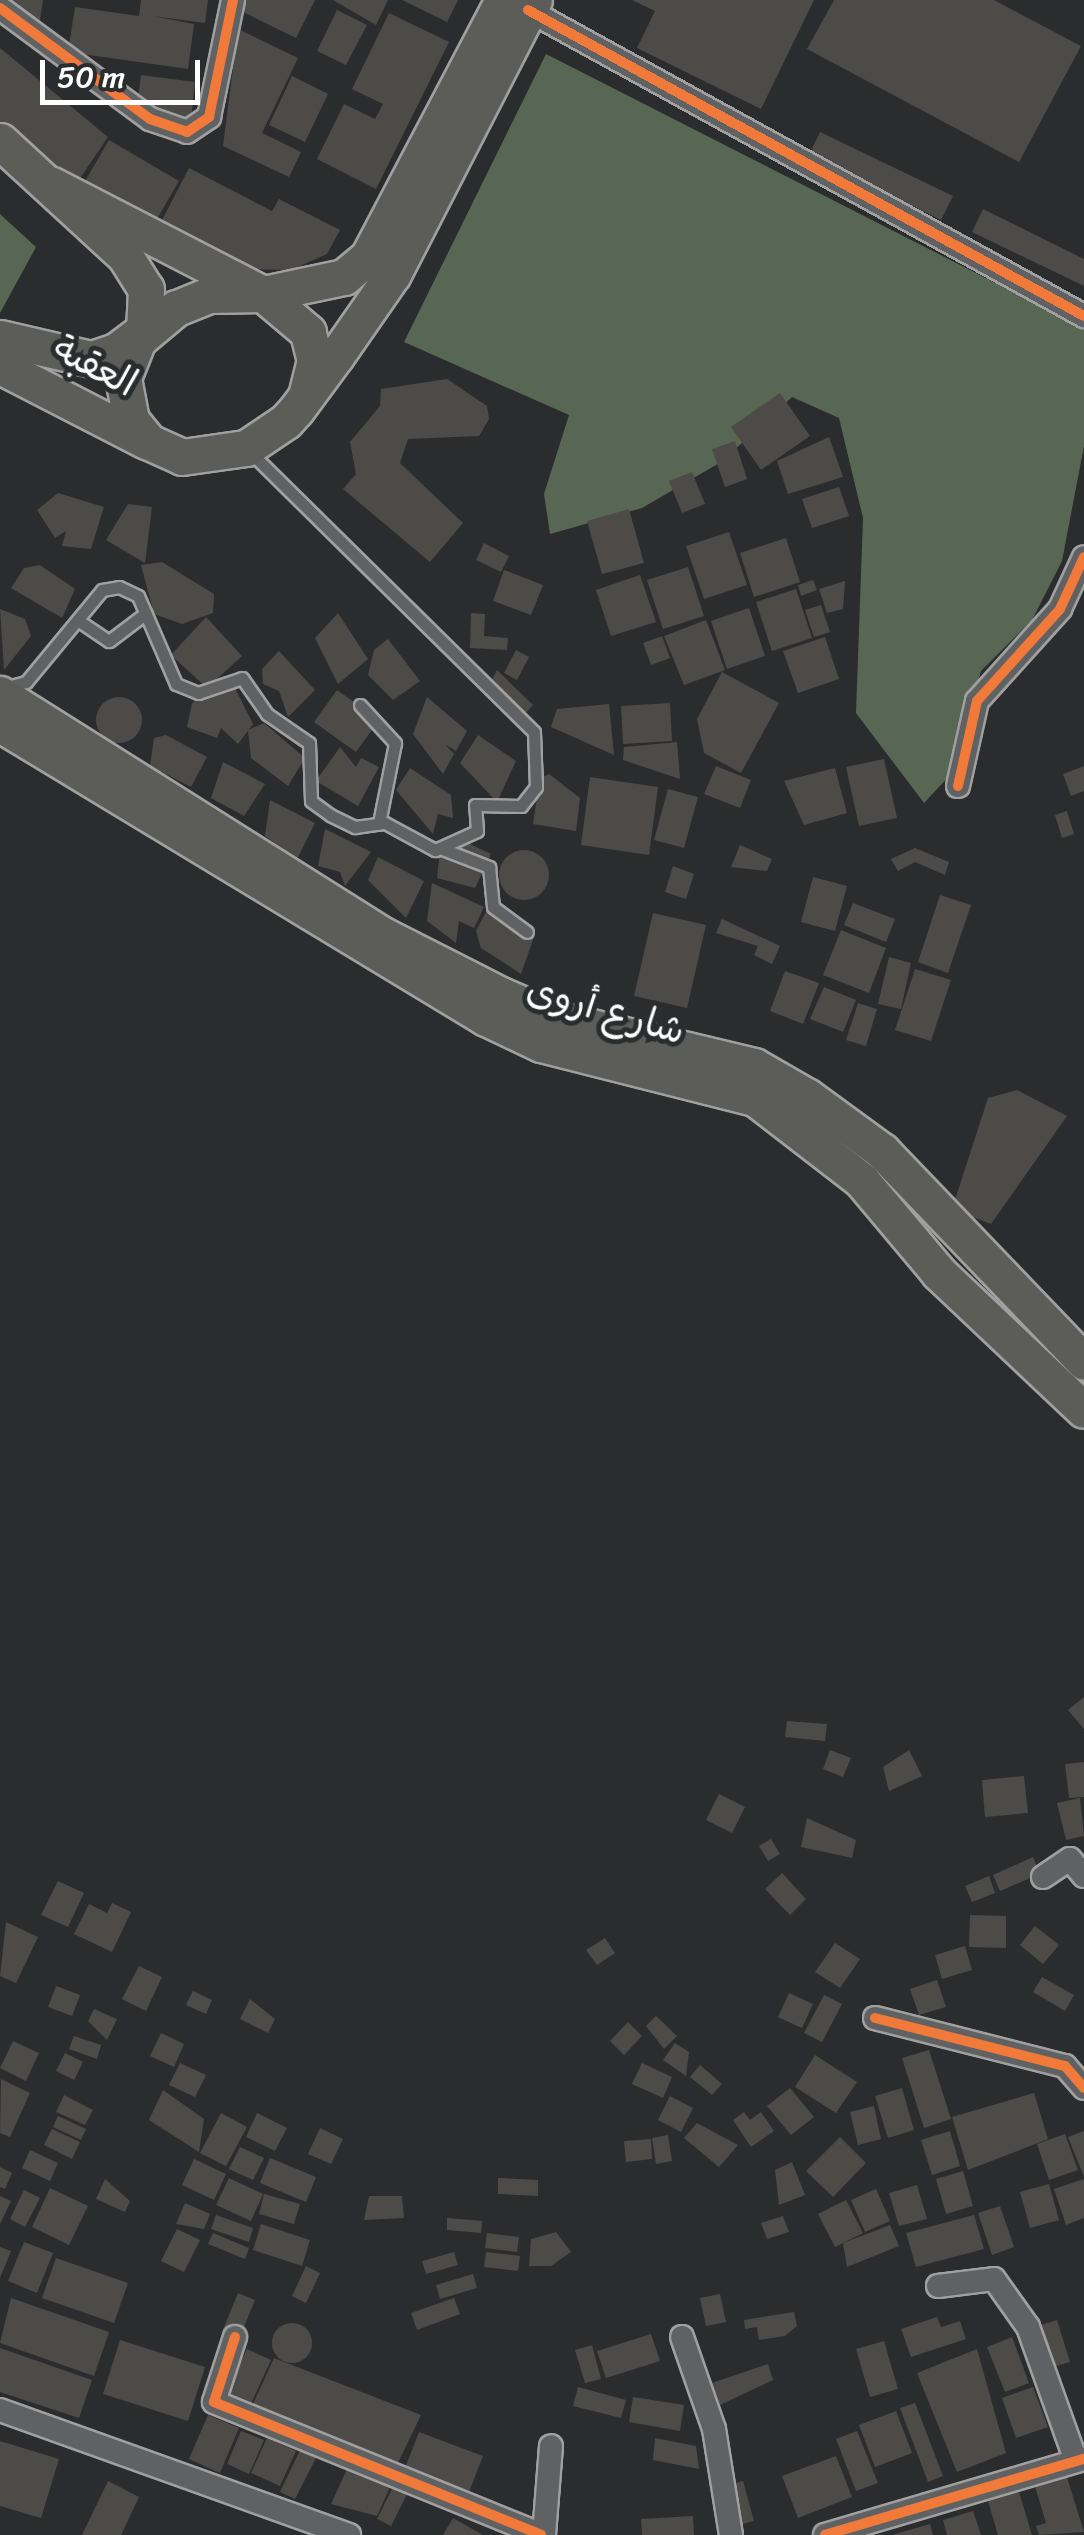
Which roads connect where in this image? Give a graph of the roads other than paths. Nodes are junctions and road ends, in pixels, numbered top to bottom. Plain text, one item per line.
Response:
1 (233, 0) edge
2 (522, 4) edge
3 (0, 8) edge
4 (0, 140) edge
5 (52, 184) junction
6 (263, 294) junction
7 (1084, 316) edge
8 (0, 338) edge
9 (138, 340) junction
10 (0, 366) edge
11 (306, 396) junction
12 (149, 442) junction
13 (246, 448) junction
14 (1084, 557) edge
15 (146, 613) junction
16 (79, 621) junction
17 (0, 691) edge
18 (360, 705) dead end
19 (0, 724) edge
20 (958, 786) dead end
21 (379, 822) junction
22 (440, 848) junction
23 (527, 932) dead end
24 (882, 1151) junction
25 (861, 1180) junction
26 (1084, 1362) edge
27 (1084, 1410) edge
28 (1084, 1876) edge
29 (1043, 1877) dead end
30 (875, 2018) dead end
31 (1084, 2088) edge
32 (938, 2286) dead end
33 (235, 2336) dead end
34 (682, 2337) dead end
35 (0, 2410) edge
36 (551, 2446) dead end
37 (1080, 2460) edge
38 (349, 2535) edge
39 (542, 2535) edge
40 (731, 2535) edge
41 (825, 2535) edge

1 - 3 street
2 - 6 main road
2 - 7 street
2 - 11 main road
4 - 5 main road
5 - 6 main road
5 - 9 main road
6 - 9 main road
6 - 11 main road
8 - 9 main road, العقبة
9 - 12 main road
10 - 12 main road, العقبة
11 - 13 main road
12 - 13 main road
13 - 22 lane
14 - 20 street
15 - 16 lane
15 - 16 lane
15 - 21 lane
16 - 17 lane
17 - 24 main road, شارع أروى
18 - 21 lane
19 - 25 main road, شارع أروى
21 - 22 lane
22 - 23 lane
24 - 25 main road
24 - 26 main road, شارع أروى
25 - 27 main road, شارع أروى
28 - 29 street
30 - 31 street
32 - 37 street
33 - 39 street
34 - 40 street
35 - 38 street
36 - 39 street
37 - 41 street

